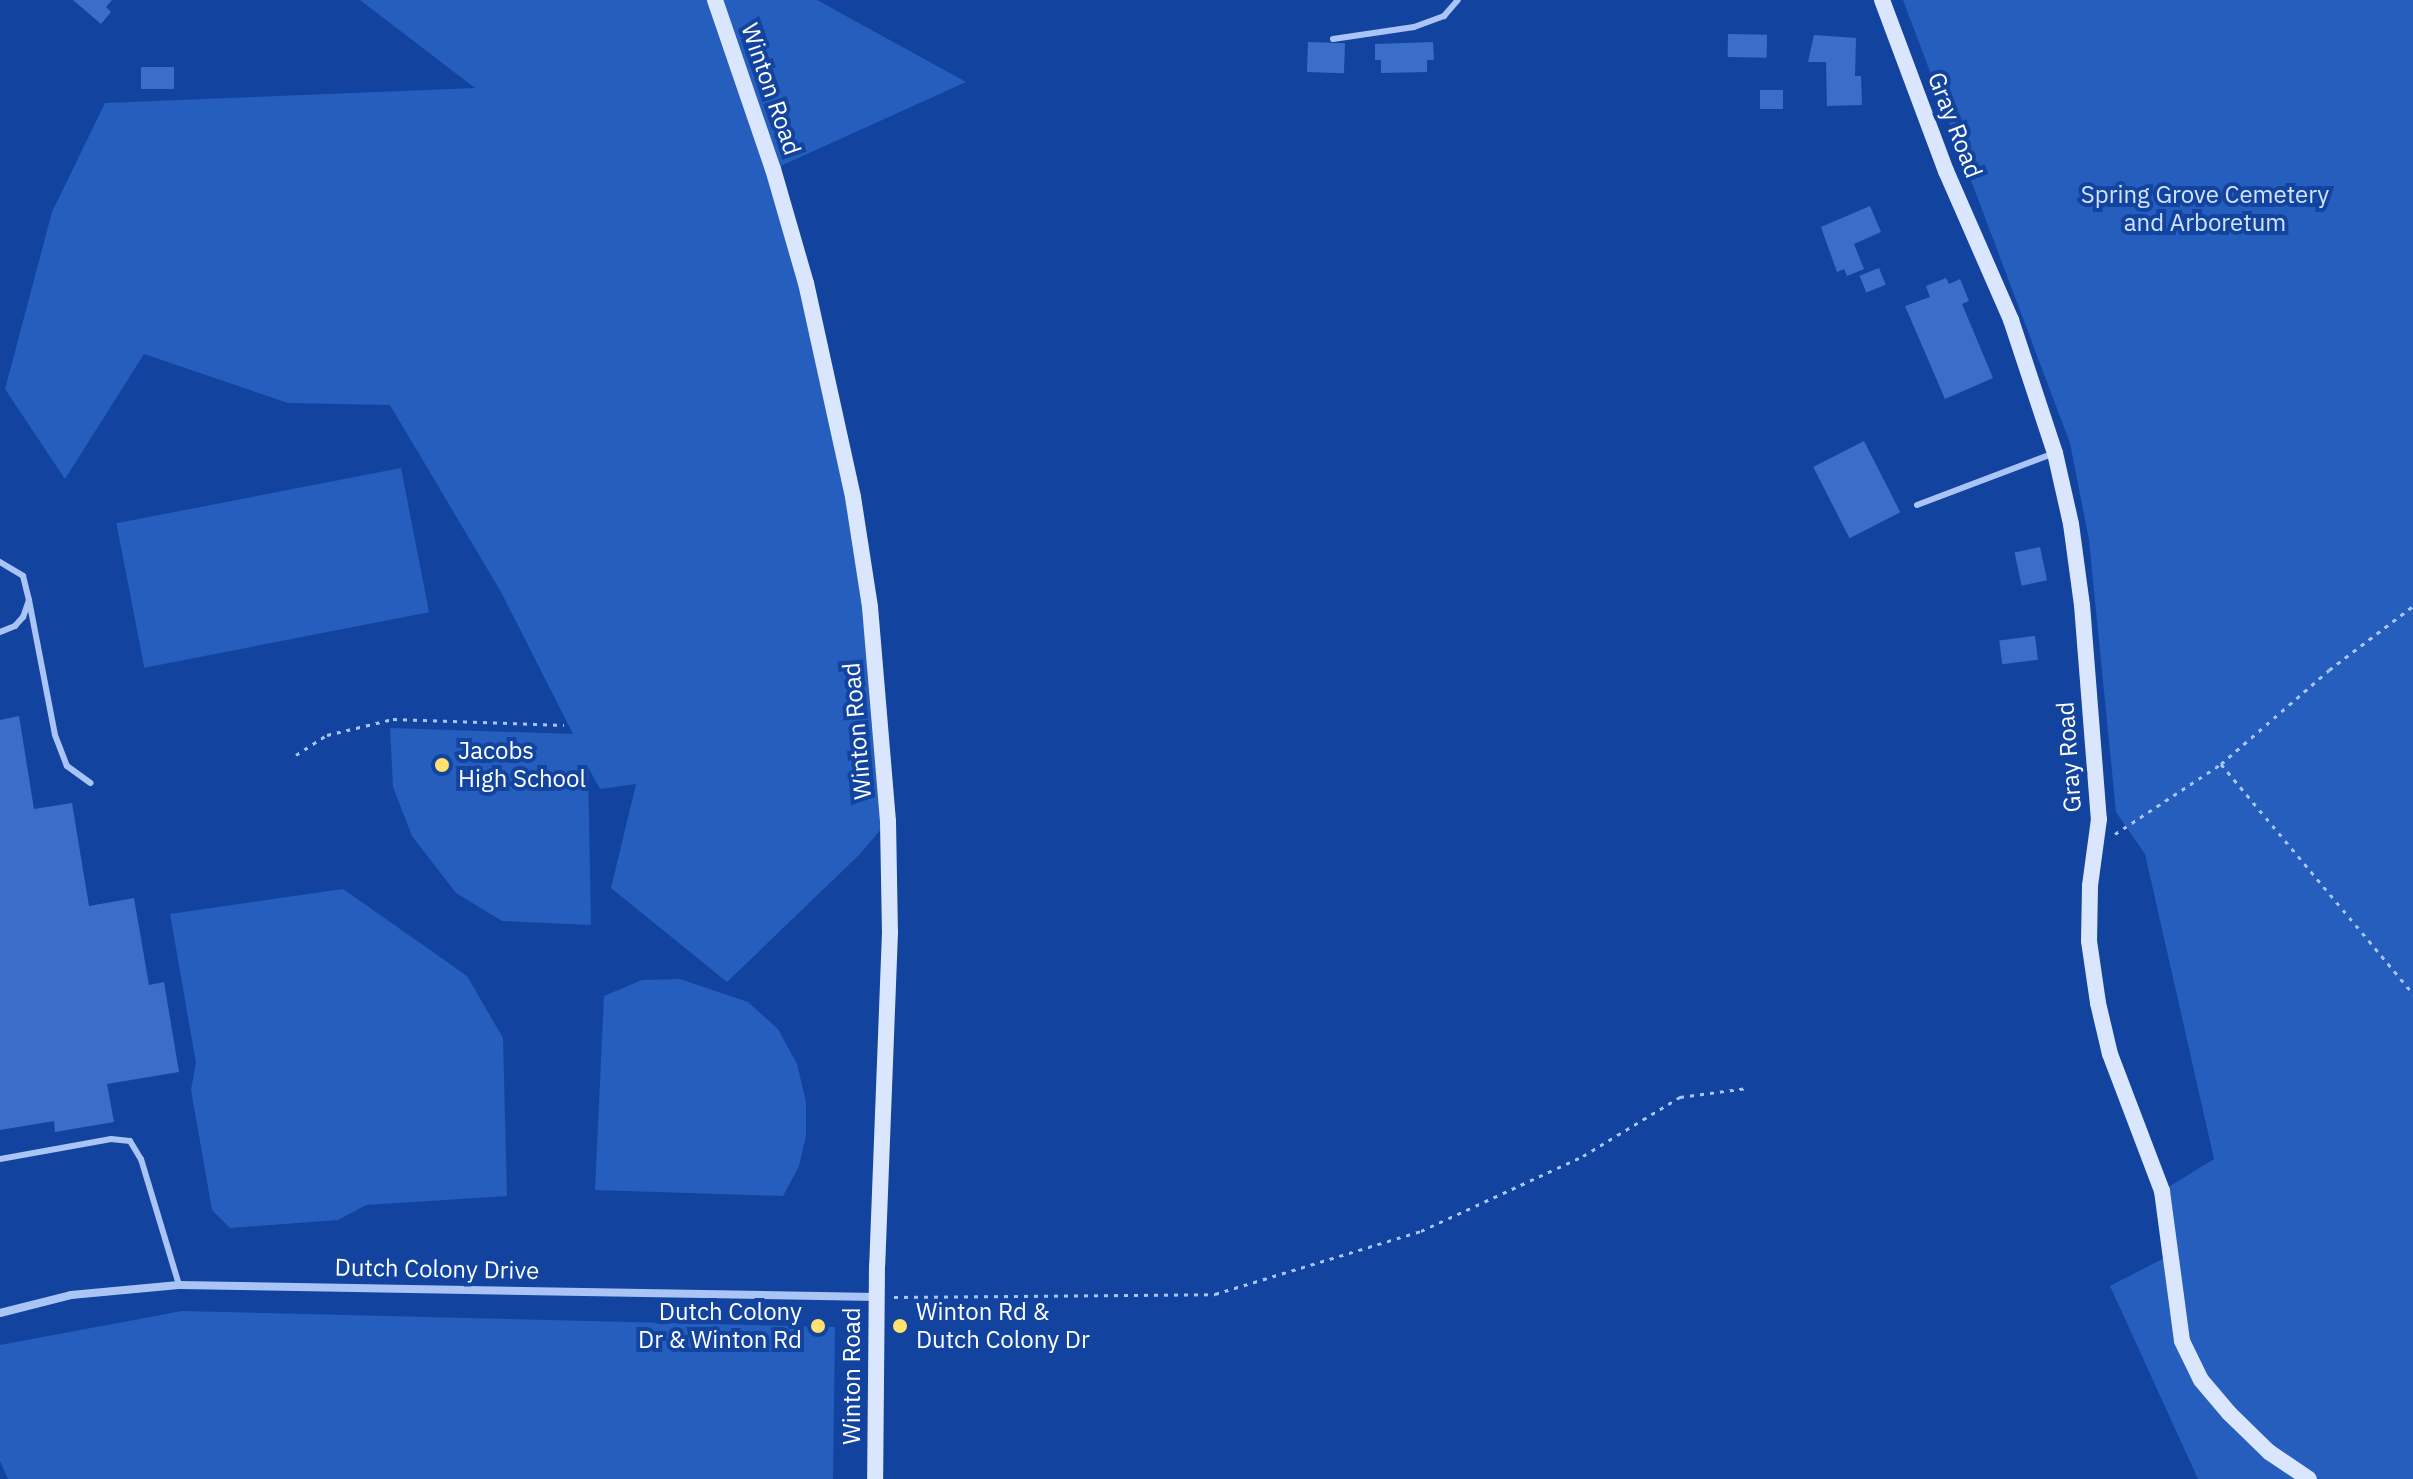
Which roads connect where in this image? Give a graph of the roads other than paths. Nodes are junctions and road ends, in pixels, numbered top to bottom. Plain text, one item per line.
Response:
1 (715, 0) edge
2 (1458, 0) edge
3 (1882, 0) edge
4 (1333, 39) dead end
5 (2055, 453) junction
6 (1917, 505) dead end
7 (0, 562) edge
8 (29, 600) junction
9 (0, 632) edge
10 (90, 783) dead end
11 (0, 1159) edge
12 (179, 1285) junction
13 (876, 1297) junction
14 (0, 1313) edge
15 (875, 1479) edge
16 (2309, 1479) edge

1 - 13 street, Winton Road
2 - 4 lane
3 - 5 street, Gray Road
5 - 6 lane
5 - 16 street, Gray Road
7 - 8 lane
8 - 9 lane
8 - 10 lane
11 - 12 lane
12 - 13 street, Dutch Colony Drive
12 - 14 street, Dutch Colony Drive
13 - 15 street, Winton Road

